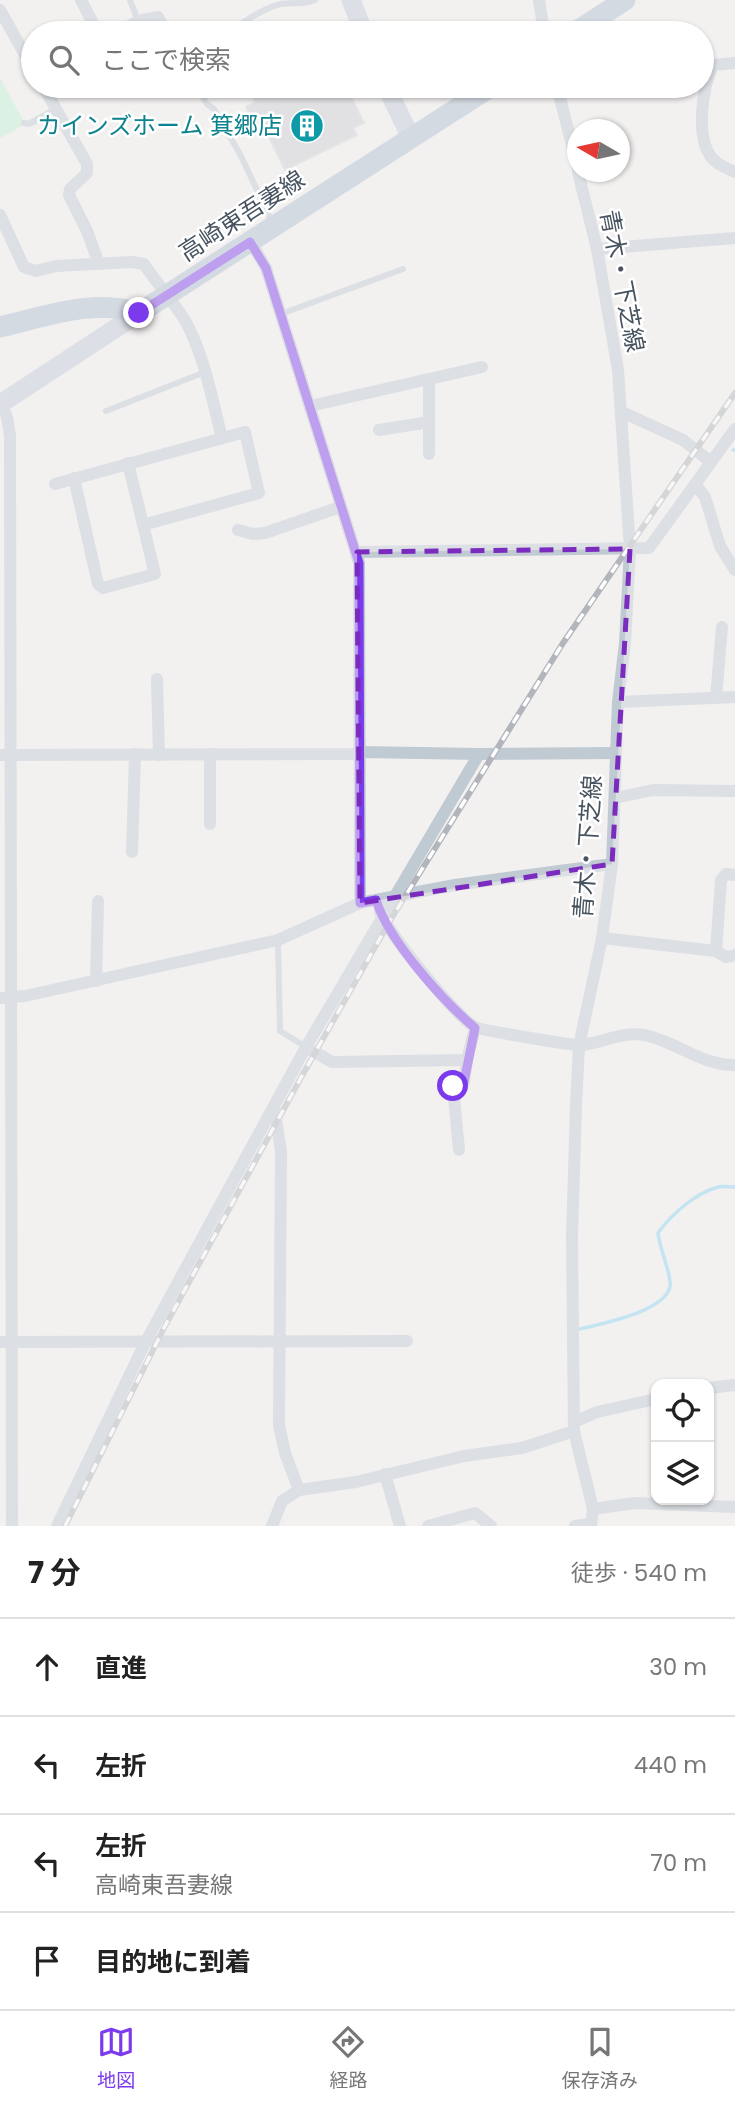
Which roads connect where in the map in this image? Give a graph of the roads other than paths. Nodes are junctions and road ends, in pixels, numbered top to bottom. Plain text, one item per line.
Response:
1 (81, 0) edge
2 (130, 0) edge
3 (315, 0) edge
4 (351, 0) edge
5 (539, 0) edge
6 (625, 0) edge
7 (0, 10) edge
8 (92, 21) edge
9 (138, 21) edge
10 (141, 21) edge
11 (160, 21) edge
12 (246, 21) edge
13 (359, 21) edge
14 (542, 21) edge
15 (593, 21) edge
16 (21, 48) edge
17 (735, 63) edge
18 (714, 65) edge
19 (50, 98) edge
20 (203, 98) edge
21 (392, 98) edge
22 (473, 98) edge
23 (560, 98) edge
24 (706, 98) edge
25 (56, 109) junction
26 (24, 123) dead end
27 (567, 126) edge
28 (411, 138) junction
29 (735, 172) edge
30 (581, 182) edge
31 (0, 215) edge
32 (275, 226) junction
33 (735, 238) edge
34 (250, 242) junction
35 (597, 249) junction
36 (99, 264) junction
37 (403, 269) dead end
38 (167, 295) junction
39 (139, 313) junction
40 (281, 314) junction
41 (0, 327) edge
42 (482, 367) dead end
43 (205, 372) junction
44 (429, 379) junction
45 (1, 404) edge
46 (310, 406) junction
47 (106, 411) dead end
48 (622, 412) junction
49 (429, 422) junction
50 (735, 429) edge
51 (379, 430) dead end
52 (222, 438) junction
53 (429, 454) dead end
54 (711, 461) junction
55 (128, 463) junction
56 (74, 478) junction
57 (55, 484) dead end
58 (695, 484) junction
59 (340, 507) junction
60 (143, 525) junction
61 (238, 530) dead end
62 (630, 549) junction
63 (357, 552) junction
64 (735, 570) edge
65 (722, 627) dead end
66 (157, 679) dead end
67 (716, 698) junction
68 (734, 698) edge
69 (618, 702) junction
70 (360, 752) junction
71 (616, 753) junction
72 (135, 754) junction
73 (209, 754) junction
74 (479, 754) junction
75 (5, 755) edge
76 (159, 755) junction
77 (735, 791) edge
78 (615, 799) junction
79 (210, 824) dead end
80 (132, 852) dead end
81 (611, 864) junction
82 (735, 875) edge
83 (392, 898) junction
84 (376, 900) junction
85 (98, 901) dead end
86 (360, 903) junction
87 (381, 916) junction
88 (602, 938) junction
89 (278, 940) junction
90 (716, 951) junction
91 (735, 955) edge
92 (96, 981) junction
93 (5, 998) edge
94 (475, 1028) junction
95 (306, 1046) junction
96 (579, 1046) junction
97 (467, 1060) junction
98 (735, 1065) edge
99 (274, 1106) junction
100 (459, 1150) dead end
101 (281, 1340) junction
102 (6, 1341) edge
103 (407, 1341) dead end
104 (145, 1343) junction
105 (735, 1385) edge
106 (714, 1387) edge
107 (651, 1400) edge
108 (574, 1427) junction
109 (385, 1474) junction
110 (299, 1490) junction
111 (735, 1507) edge
112 (593, 1509) junction
113 (591, 1525) edge
114 (12, 1526) edge
115 (57, 1526) edge
116 (272, 1526) edge
117 (400, 1526) edge
118 (428, 1526) edge
119 (491, 1526) edge
120 (575, 1526) edge

1 - 8 street
2 - 9 lane
3 - 12 lane
4 - 13 street
5 - 14 street
6 - 15 main road
7 - 16 street
10 - 11 street
17 - 18 street
19 - 25 street
20 - 32 lane
21 - 28 street
22 - 28 main road, 高崎東吾妻線
23 - 27 street, 青木・下芝線
24 - 29 street
25 - 26 lane
25 - 36 street
28 - 32 main road, 高崎東吾妻線
30 - 35 street, 青木・下芝線
31 - 36 street
32 - 34 main road, 高崎東吾妻線
33 - 35 street
34 - 38 main road, 高崎東吾妻線
34 - 40 street
35 - 48 street, 青木・下芝線
36 - 38 street
37 - 40 lane
38 - 39 main road, 高崎東吾妻線
38 - 43 street
39 - 41 main road
39 - 45 street
40 - 46 street
42 - 44 street
43 - 47 lane
43 - 52 street
44 - 46 street
44 - 49 street
45 - 75 street
46 - 59 street
48 - 54 street
48 - 62 street, 青木・下芝線
49 - 51 street
49 - 53 street
50 - 54 street
52 - 55 street
52 - 60 street
54 - 58 street
55 - 56 street
55 - 60 street
56 - 57 street
56 - 60 street
58 - 62 street
58 - 64 street
59 - 61 street
59 - 63 street
62 - 63 street
62 - 69 street, 青木・下芝線
63 - 70 street
65 - 67 street
66 - 76 street
67 - 68 street
67 - 69 street
69 - 71 street, 青木・下芝線
70 - 73 street
70 - 74 street
70 - 86 street
71 - 74 street
71 - 78 street, 青木・下芝線
72 - 75 street
72 - 76 street
72 - 80 street
73 - 76 street
73 - 79 street
74 - 83 street
75 - 93 street
77 - 78 street
78 - 81 street, 青木・下芝線
81 - 83 street
81 - 88 street, 青木・下芝線
82 - 90 street
83 - 84 street
83 - 87 street
84 - 86 street
84 - 87 street
85 - 92 street
86 - 89 street
87 - 94 street
87 - 95 street
88 - 90 street
88 - 96 street, 青木・下芝線
89 - 92 street
89 - 95 lane
90 - 91 street
92 - 93 street
93 - 102 street
94 - 96 street
94 - 97 street
95 - 97 street
95 - 99 street
96 - 98 street
96 - 108 street, 青木・下芝線
97 - 100 street
99 - 101 street
99 - 104 street
101 - 103 street
101 - 104 street
101 - 110 street
102 - 104 street
102 - 114 street
104 - 115 street
105 - 106 street
107 - 108 street
108 - 109 street
108 - 112 street, 青木・下芝線
109 - 110 street
109 - 117 street
110 - 116 street
111 - 112 street
112 - 113 street, 青木・下芝線
113 - 120 street
118 - 119 street

